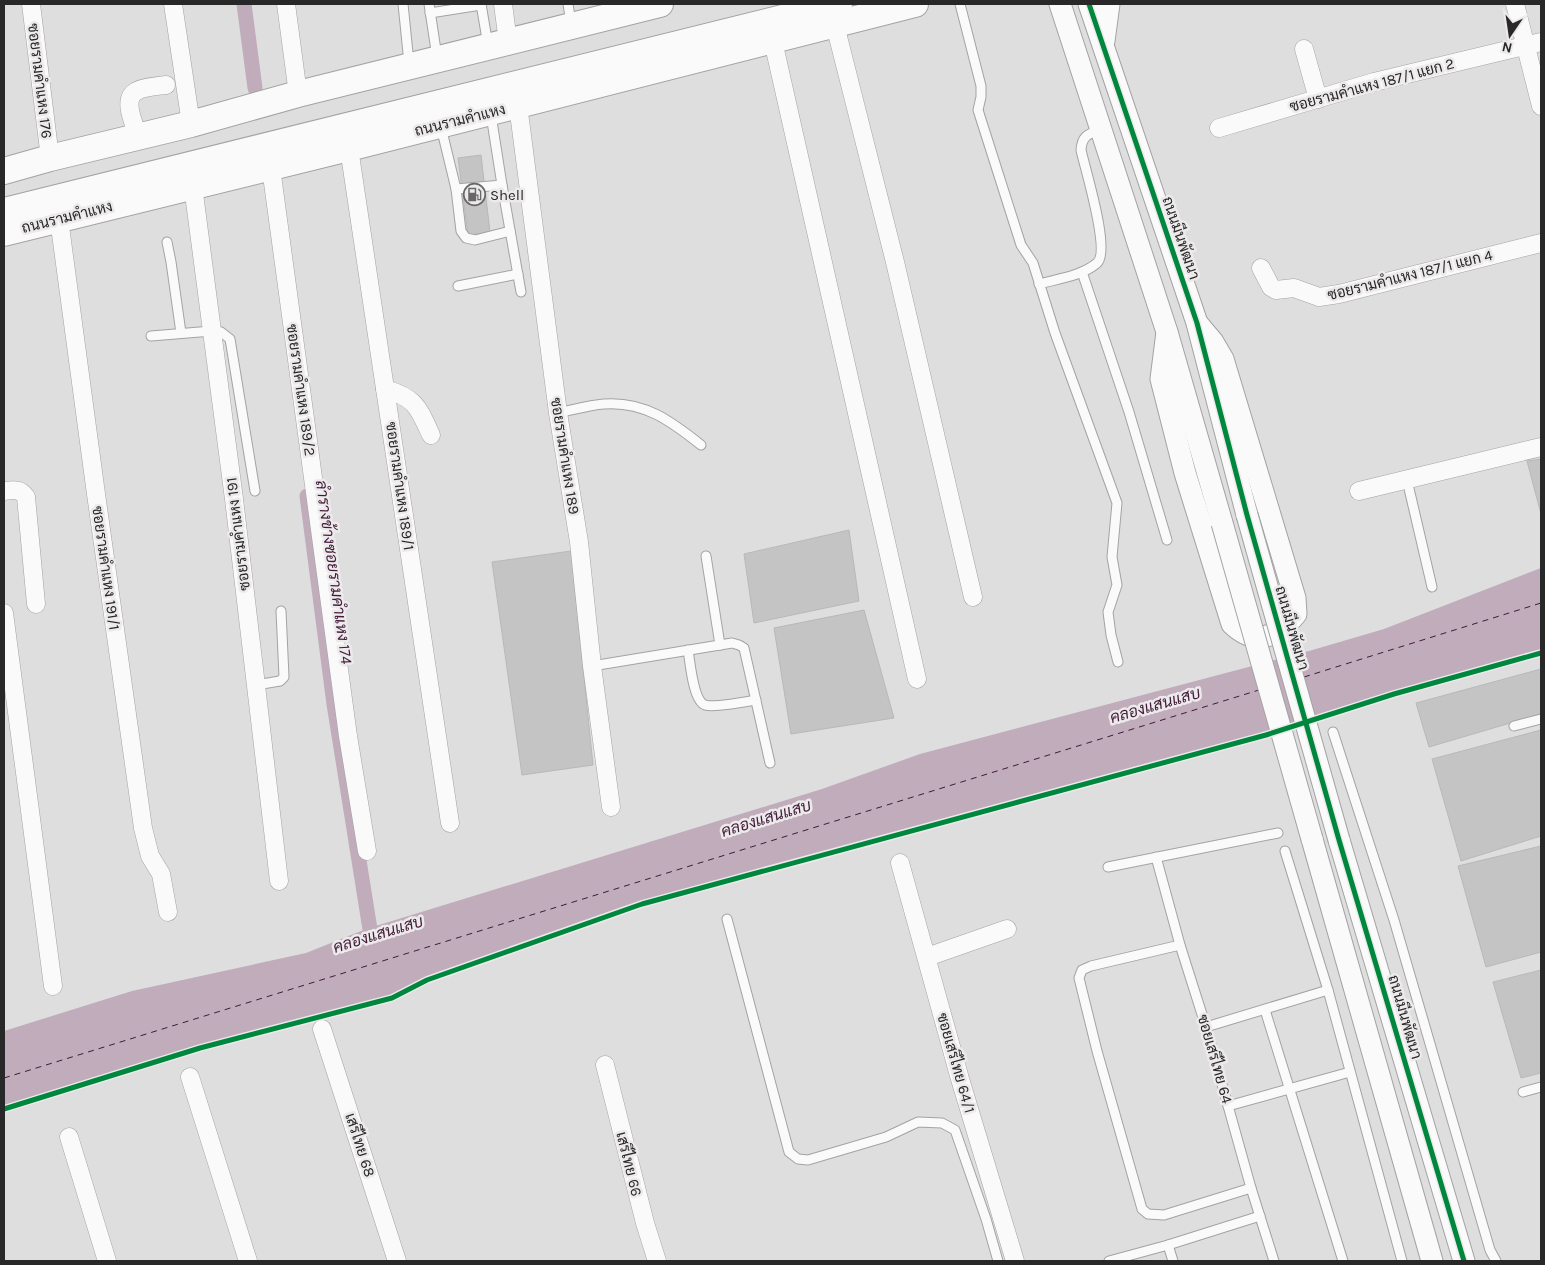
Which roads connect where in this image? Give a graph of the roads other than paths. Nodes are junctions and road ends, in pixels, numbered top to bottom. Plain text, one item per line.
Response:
1 (30, 4) edge
2 (174, 4) edge
3 (286, 4) edge
4 (403, 4) edge
5 (481, 4) edge
6 (503, 4) edge
7 (660, 4) edge
8 (782, 4) edge
9 (960, 4) edge
10 (1048, 4) edge
11 (1060, 4) edge
12 (1089, 4) edge
13 (1110, 4) edge
14 (1515, 4) edge
15 (906, 5) edge
16 (429, 8) edge
17 (837, 14) edge
18 (570, 15) edge
19 (1071, 37) junction
20 (773, 41) junction
21 (498, 44) junction
22 (1534, 44) edge
23 (1104, 48) junction
24 (1304, 48) dead end
25 (437, 60) junction
26 (410, 67) junction
27 (166, 84) dead end
28 (298, 94) junction
29 (1318, 99) junction
30 (414, 103) junction
31 (518, 105) junction
32 (1541, 106) edge
33 (490, 113) junction
34 (191, 124) junction
35 (440, 125) junction
36 (1219, 128) dead end
37 (1101, 129) junction
38 (138, 136) junction
39 (349, 148) junction
40 (50, 158) junction
41 (271, 168) junction
42 (4, 171) edge
43 (502, 185) junction
44 (193, 186) junction
45 (456, 189) junction
46 (4, 194) edge
47 (4, 211) edge
48 (59, 219) junction
49 (510, 231) junction
50 (4, 233) edge
51 (167, 242) dead end
52 (1541, 243) edge
53 (1262, 268) dead end
54 (1082, 272) junction
55 (518, 274) junction
56 (1039, 284) junction
57 (458, 286) dead end
58 (521, 292) dead end
59 (1196, 323) junction
60 (212, 331) junction
61 (1167, 332) junction
62 (181, 333) junction
63 (151, 336) dead end
64 (385, 389) junction
65 (558, 413) junction
66 (431, 435) dead end
67 (701, 444) dead end
68 (1541, 447) edge
69 (1407, 480) junction
70 (4, 490) edge
71 (255, 491) dead end
72 (1359, 491) dead end
73 (1167, 540) dead end
74 (706, 556) dead end
75 (1432, 587) dead end
76 (973, 597) dead end
77 (36, 604) dead end
78 (280, 611) dead end
79 (4, 613) edge
80 (720, 645) junction
81 (688, 650) junction
82 (1118, 662) dead end
83 (592, 666) junction
84 (917, 679) dead end
85 (256, 685) junction
86 (756, 700) junction
87 (1541, 719) edge
88 (1514, 726) dead end
89 (1333, 732) dead end
90 (770, 763) dead end
91 (611, 807) dead end
92 (450, 823) dead end
93 (1278, 834) dead end
94 (366, 851) dead end
95 (1285, 851) dead end
96 (1156, 857) junction
97 (900, 863) dead end
98 (1108, 867) dead end
99 (279, 881) dead end
100 (168, 912) dead end
101 (727, 919) dead end
102 (1007, 929) dead end
103 (1180, 945) junction
104 (926, 957) junction
105 (53, 986) dead end
106 (1328, 990) junction
107 (1265, 1010) junction
108 (1206, 1027) junction
109 (322, 1029) dead end
110 (605, 1065) dead end
111 (1350, 1072) junction
112 (190, 1077) dead end
113 (1541, 1087) edge
114 (1289, 1088) junction
115 (1523, 1092) dead end
116 (1228, 1106) junction
117 (69, 1138) dead end
118 (1251, 1188) junction
119 (1260, 1216) junction
120 (1168, 1245) junction
121 (107, 1261) edge
122 (248, 1261) edge
123 (397, 1261) edge
124 (657, 1261) edge
125 (998, 1261) edge
126 (1014, 1261) edge
127 (1109, 1261) edge
128 (1173, 1261) edge
129 (1274, 1261) edge
130 (1343, 1261) edge
131 (1402, 1261) edge
132 (1432, 1261) edge
133 (1464, 1261) edge
134 (1496, 1261) edge

1 - 40 street, ซอยรามคำแหง 176
2 - 34 street
3 - 28 street
4 - 26 lane
5 - 16 lane
5 - 21 lane
6 - 21 street
7 - 18 main road
8 - 30 main road, ถนนรามคำแหง
9 - 56 lane
10 - 19 street
11 - 19 street
12 - 23 street, ถนนมีนพัฒนา
13 - 23 street
14 - 22 street
15 - 17 main road, ถนนรามคำแหง
16 - 25 lane
17 - 20 main road, ถนนรามคำแหง
17 - 30 main road, ถนนรามคำแหง
17 - 76 street
18 - 21 main road
19 - 37 street
20 - 31 main road, ถนนรามคำแหง
20 - 84 street
21 - 25 main road
22 - 29 street, ซอยรามคำแหง 187/1 แยก 2
22 - 32 street
23 - 59 street, ถนนมีนพัฒนา
24 - 29 street
25 - 26 main road
26 - 28 main road
27 - 38 street
28 - 34 main road
29 - 36 street, ซอยรามคำแหง 187/1 แยก 2
30 - 46 main road, ถนนรามคำแหง
30 - 47 main road, ถนนรามคำแหง
31 - 33 main road, ถนนรามคำแหง
31 - 65 street, ซอยรามคำแหง 189
33 - 35 main road, ถนนรามคำแหง
33 - 43 lane
34 - 38 main road
35 - 39 main road, ถนนรามคำแหง
35 - 45 lane
37 - 54 lane
37 - 61 street
38 - 40 main road
39 - 41 main road, ถนนรามคำแหง
39 - 64 street, ซอยรามคำแหง 189/1
40 - 42 main road
41 - 44 main road, ถนนรามคำแหง
41 - 94 street, ซอยรามคำแหง 189/2
43 - 45 lane
43 - 49 lane
44 - 48 main road, ถนนรามคำแหง
44 - 60 street, ซอยรามคำแหง 191
45 - 49 lane
48 - 50 main road, ถนนรามคำแหง
48 - 100 street, ซอยรามคำแหง 191/1
49 - 55 lane
51 - 62 lane
52 - 53 street, ซอยรามคำแหง 187/1 แยก 4
54 - 56 lane
54 - 73 lane
55 - 57 lane
55 - 58 lane
56 - 82 lane
59 - 61 street
59 - 133 street, ถนนมีนพัฒนา, bridge
60 - 62 lane
60 - 71 lane
60 - 85 street, ซอยรามคำแหง 191
61 - 132 street, bridge
62 - 63 lane
64 - 66 street
64 - 92 street, ซอยรามคำแหง 189/1
65 - 67 lane
65 - 83 street, ซอยรามคำแหง 189
68 - 69 street
69 - 72 street
69 - 75 lane
70 - 77 street
74 - 80 lane
78 - 85 lane
79 - 105 street
80 - 81 lane
80 - 86 lane
81 - 83 lane
81 - 86 lane
83 - 91 street, ซอยรามคำแหง 189
85 - 99 street, ซอยรามคำแหง 191
86 - 90 lane
87 - 88 lane
89 - 134 lane
93 - 96 lane
95 - 106 lane
96 - 98 lane
96 - 103 lane, ซอยเสรีไทย 64
97 - 104 street, ซอยเสรีไทย 64/1
101 - 125 lane
102 - 104 street
103 - 108 lane, ซอยเสรีไทย 64
103 - 118 lane
104 - 126 street, ซอยเสรีไทย 64/1
106 - 107 lane
106 - 111 lane
107 - 108 lane
107 - 114 lane
108 - 116 lane, ซอยเสรีไทย 64
109 - 123 street, เสรีไทย 68
110 - 124 street, เสรีไทย 66
111 - 114 lane
111 - 131 lane
112 - 122 street
113 - 115 lane
114 - 116 lane
114 - 130 lane
116 - 118 lane, ซอยเสรีไทย 64
117 - 121 street
118 - 119 lane, ซอยเสรีไทย 64
119 - 120 lane
119 - 129 lane, ซอยเสรีไทย 64
120 - 127 lane
120 - 128 lane

